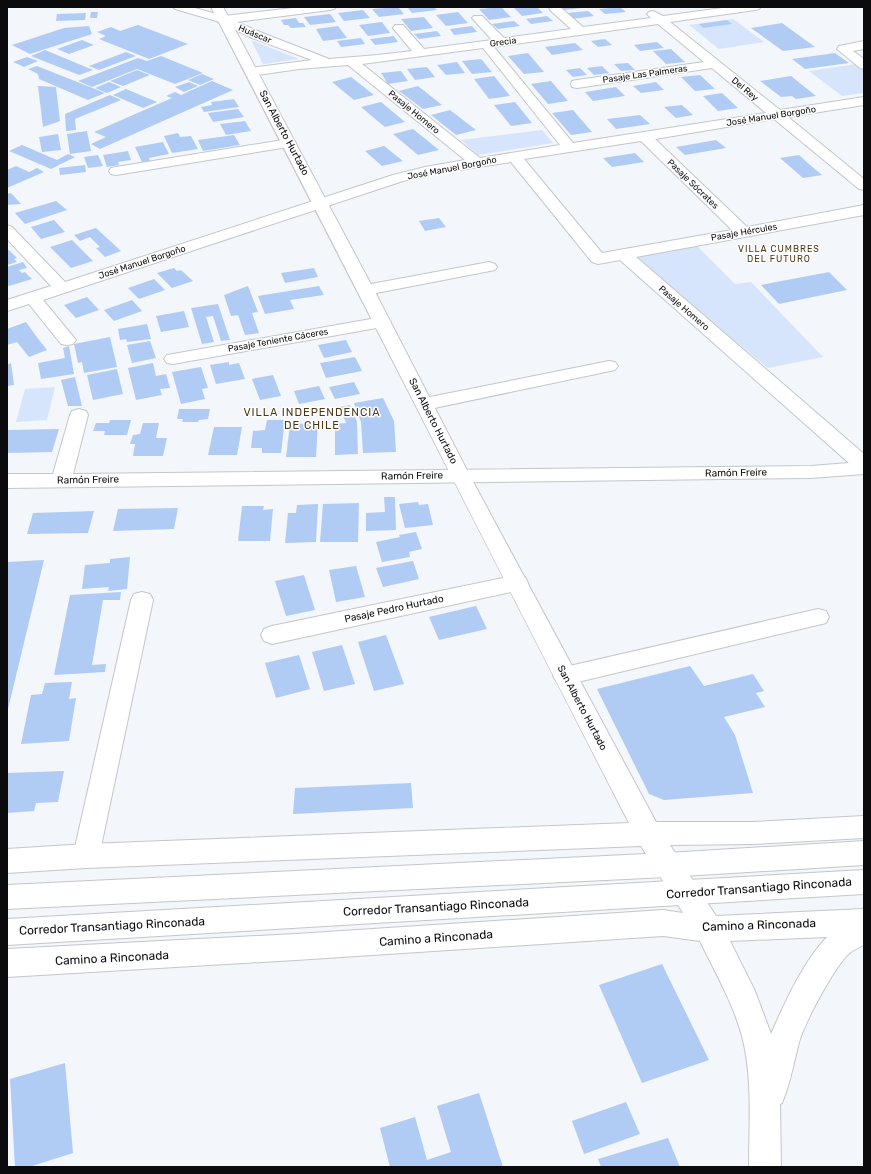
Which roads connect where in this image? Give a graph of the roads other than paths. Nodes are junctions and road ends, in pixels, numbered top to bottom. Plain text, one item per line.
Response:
1 (179, 7) edge
2 (217, 7) edge
3 (330, 7) edge
4 (645, 7) edge
5 (748, 7) edge
6 (554, 8) dead end
7 (478, 18) dead end
8 (224, 20) junction
9 (660, 20) junction
10 (400, 28) dead end
11 (580, 31) junction
12 (501, 42) junction
13 (486, 44) junction
14 (864, 45) edge
15 (421, 53) junction
16 (352, 62) junction
17 (330, 63) junction
18 (714, 64) junction
19 (864, 65) edge
20 (251, 72) junction
21 (577, 84) dead end
22 (864, 101) edge
23 (776, 115) junction
24 (644, 136) junction
25 (288, 143) junction
26 (570, 148) junction
27 (514, 156) junction
28 (476, 162) junction
29 (116, 171) dead end
30 (864, 186) edge
31 (320, 204) junction
32 (864, 210) edge
33 (7, 230) edge
34 (743, 232) junction
35 (624, 255) junction
36 (489, 267) dead end
37 (62, 288) junction
38 (366, 290) junction
39 (32, 298) junction
40 (7, 306) edge
41 (382, 322) junction
42 (67, 340) dead end
43 (173, 359) dead end
44 (609, 366) dead end
45 (424, 404) junction
46 (79, 415) dead end
47 (864, 467) edge
48 (460, 476) junction
49 (61, 480) junction
50 (7, 481) edge
51 (517, 583) junction
52 (142, 600) dead end
53 (818, 617) dead end
54 (272, 635) dead end
55 (565, 676) junction
56 (864, 827) edge
57 (648, 834) junction
58 (864, 853) edge
59 (86, 856) junction
60 (7, 861) edge
61 (667, 865) junction
62 (864, 882) edge
63 (685, 893) junction
64 (7, 897) edge
65 (864, 922) edge
66 (709, 928) junction
67 (864, 930) edge
68 (7, 932) edge
69 (7, 964) edge
70 (765, 1117) junction
71 (764, 1167) edge

1 - 8 street, Huáscar
2 - 8 street, San Alberto Hurtado
3 - 8 street
4 - 9 street, Del Rey
5 - 9 street, Grecia
6 - 11 street
7 - 12 street
8 - 17 street, Huáscar
8 - 20 street, San Alberto Hurtado
9 - 11 street, Grecia
9 - 18 street, Del Rey
10 - 15 street
11 - 12 street, Grecia
12 - 13 street, Grecia
13 - 15 street, Grecia
13 - 26 street
14 - 19 street
15 - 16 street, Grecia
16 - 17 street, Grecia
16 - 28 street, Pasaje Homero
17 - 20 street, Grecia
18 - 21 street, Pasaje Las Palmeras
18 - 23 street, Del Rey
20 - 25 street, San Alberto Hurtado
22 - 23 street, José Manuel Borgoño
23 - 24 street, José Manuel Borgoño
23 - 30 street, Del Rey
24 - 26 street, José Manuel Borgoño
24 - 34 street, Pasaje Sócrates
25 - 29 street
25 - 31 street, San Alberto Hurtado
26 - 27 street, José Manuel Borgoño
27 - 28 street, José Manuel Borgoño
27 - 35 street
28 - 31 street, José Manuel Borgoño
31 - 37 street, José Manuel Borgoño
31 - 38 street, San Alberto Hurtado
32 - 34 street, Pasaje Hércules
33 - 37 street
34 - 35 street, Pasaje Hércules
35 - 47 street, Pasaje Homero
36 - 38 street
37 - 39 street, José Manuel Borgoño
38 - 41 street, San Alberto Hurtado
39 - 40 street, José Manuel Borgoño
39 - 42 street
41 - 43 street, Pasaje Teniente Cáceres
41 - 45 street, San Alberto Hurtado
44 - 45 street
45 - 48 street, San Alberto Hurtado
46 - 49 street
47 - 48 street, Ramón Freire
48 - 49 street, Ramón Freire
48 - 51 street, San Alberto Hurtado
49 - 50 street, Ramón Freire
51 - 54 street, Pasaje Pedro Hurtado
51 - 55 street, San Alberto Hurtado
52 - 59 street
53 - 55 street
55 - 57 street, San Alberto Hurtado
56 - 57 street
57 - 59 street
57 - 61 street, San Alberto Hurtado
58 - 61 street
59 - 60 street
61 - 63 street, San Alberto Hurtado
61 - 64 street
62 - 63 street, Corredor Transantiago Rinconada
63 - 66 street, San Alberto Hurtado
63 - 68 street, Corredor Transantiago Rinconada
65 - 66 street, Camino a Rinconada
66 - 69 street, Camino a Rinconada
66 - 70 street, San Alberto Hurtado
67 - 70 street
70 - 71 street

